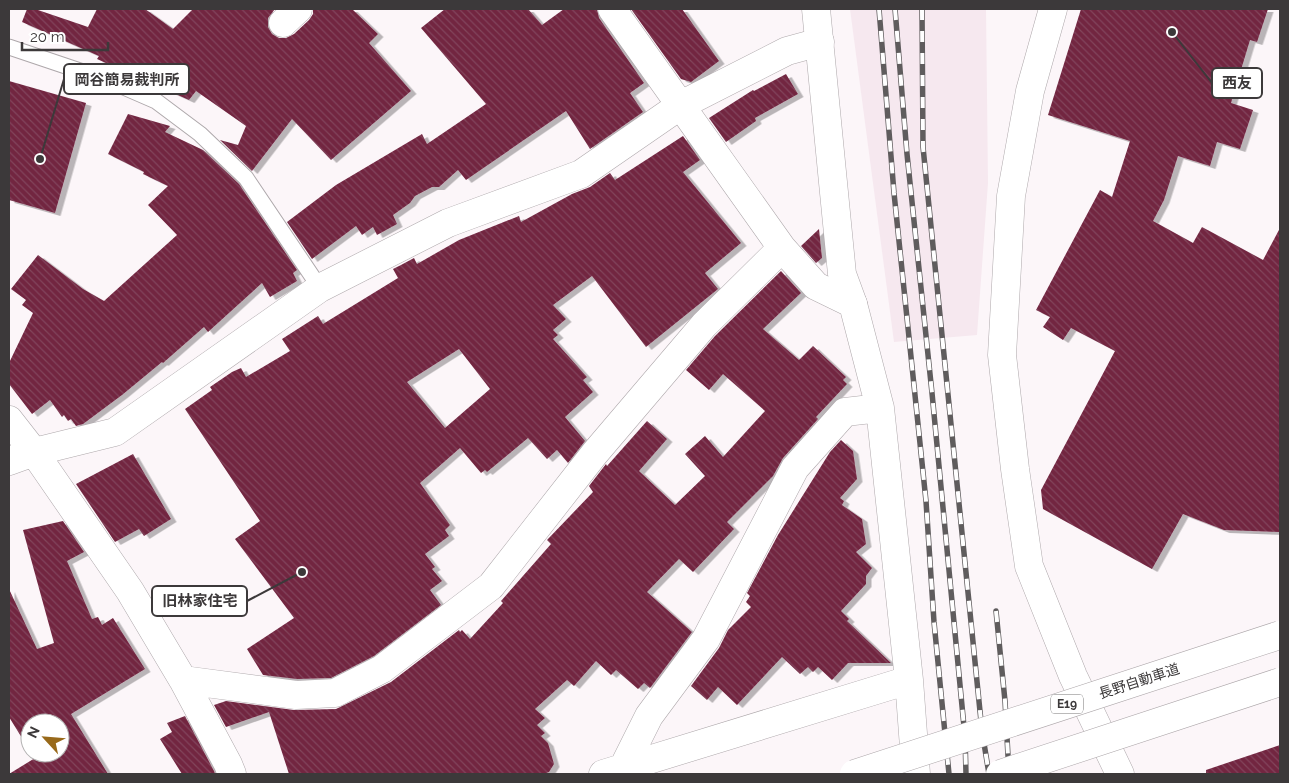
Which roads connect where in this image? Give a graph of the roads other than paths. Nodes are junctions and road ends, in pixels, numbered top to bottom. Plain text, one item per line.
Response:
1 (612, 9) edge
2 (816, 9) edge
3 (1053, 9) edge
4 (820, 42) junction
5 (9, 47) edge
6 (681, 104) junction
7 (782, 248) junction
8 (320, 288) junction
9 (853, 304) junction
10 (880, 408) junction
11 (9, 420) edge
12 (34, 452) junction
13 (9, 461) edge
14 (1280, 635) edge
15 (183, 680) junction
16 (909, 680) junction
17 (1280, 682) edge
18 (613, 771) edge
19 (232, 774) edge
20 (854, 774) edge
21 (916, 774) edge
22 (1000, 774) edge
23 (1120, 774) edge

1 - 6 main road
2 - 4 main road
3 - 23 main road
4 - 6 main road
4 - 9 main road
5 - 8 lane
6 - 7 main road
6 - 8 main road
7 - 9 main road
7 - 15 main road
8 - 12 main road
9 - 10 main road
10 - 16 main road
10 - 18 main road
11 - 12 main road
12 - 13 main road
12 - 15 main road
14 - 20 main road, 長野自動車道 / E19, bridge
15 - 19 main road
16 - 18 main road
16 - 21 main road
17 - 22 main road, bridge

